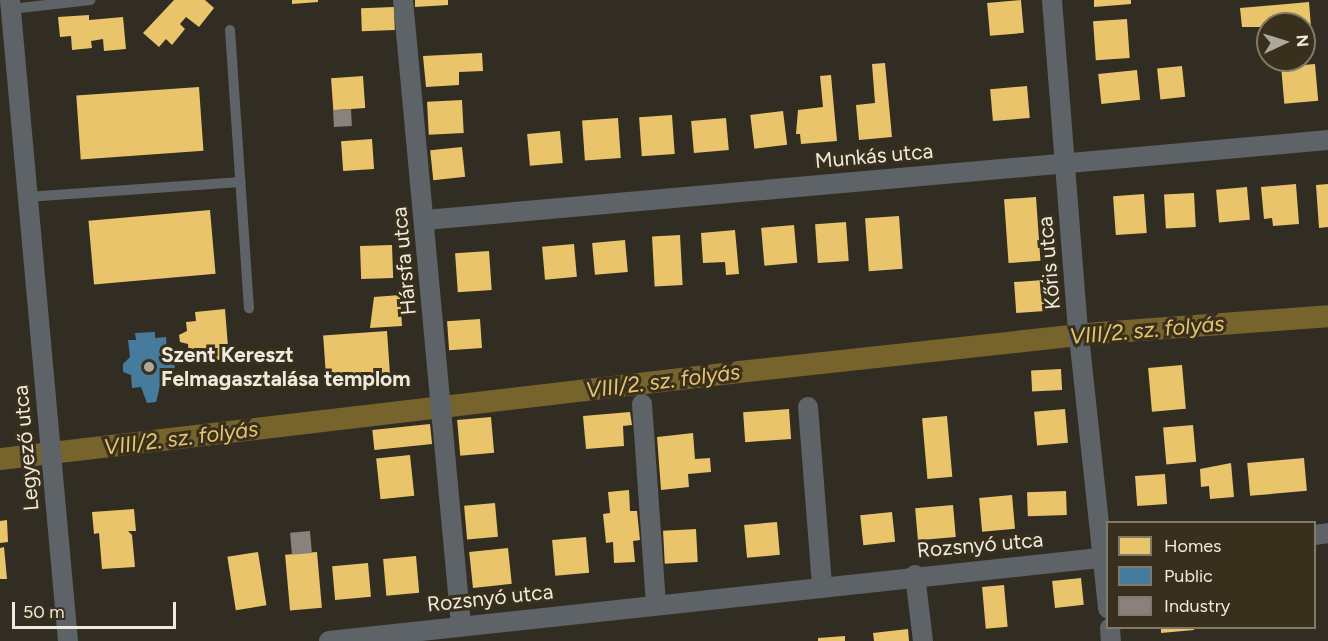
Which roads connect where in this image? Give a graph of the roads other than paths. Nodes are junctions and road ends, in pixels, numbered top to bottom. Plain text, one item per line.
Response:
1 (90, 0) edge
2 (403, 0) edge
3 (1052, 0) edge
4 (10, 4) edge
5 (230, 30) dead end
6 (1328, 140) edge
7 (1065, 164) junction
8 (240, 182) junction
9 (27, 196) junction
10 (425, 220) junction
11 (249, 309) dead end
12 (642, 404) dead end
13 (808, 407) dead end
14 (1105, 557) edge
15 (915, 575) junction
16 (1106, 582) edge
17 (822, 585) junction
18 (656, 603) junction
19 (461, 625) junction
20 (68, 641) edge
21 (328, 641) edge
22 (923, 641) edge

1 - 4 lane
2 - 10 street, Hársfa utca
3 - 7 street, Kőris utca
4 - 9 street, Legyező utca
5 - 8 lane
6 - 7 street, Munkás utca
7 - 10 street, Munkás utca
7 - 14 street, Kőris utca
8 - 9 lane
8 - 11 lane
9 - 20 street, Legyező utca
10 - 19 street, Hársfa utca
12 - 18 street
13 - 17 street
14 - 15 street, Rozsnyó utca
14 - 16 street, Kőris utca
15 - 17 street, Rozsnyó utca
15 - 22 street
17 - 18 street, Rozsnyó utca
18 - 19 street, Rozsnyó utca
19 - 21 street, Rozsnyó utca

